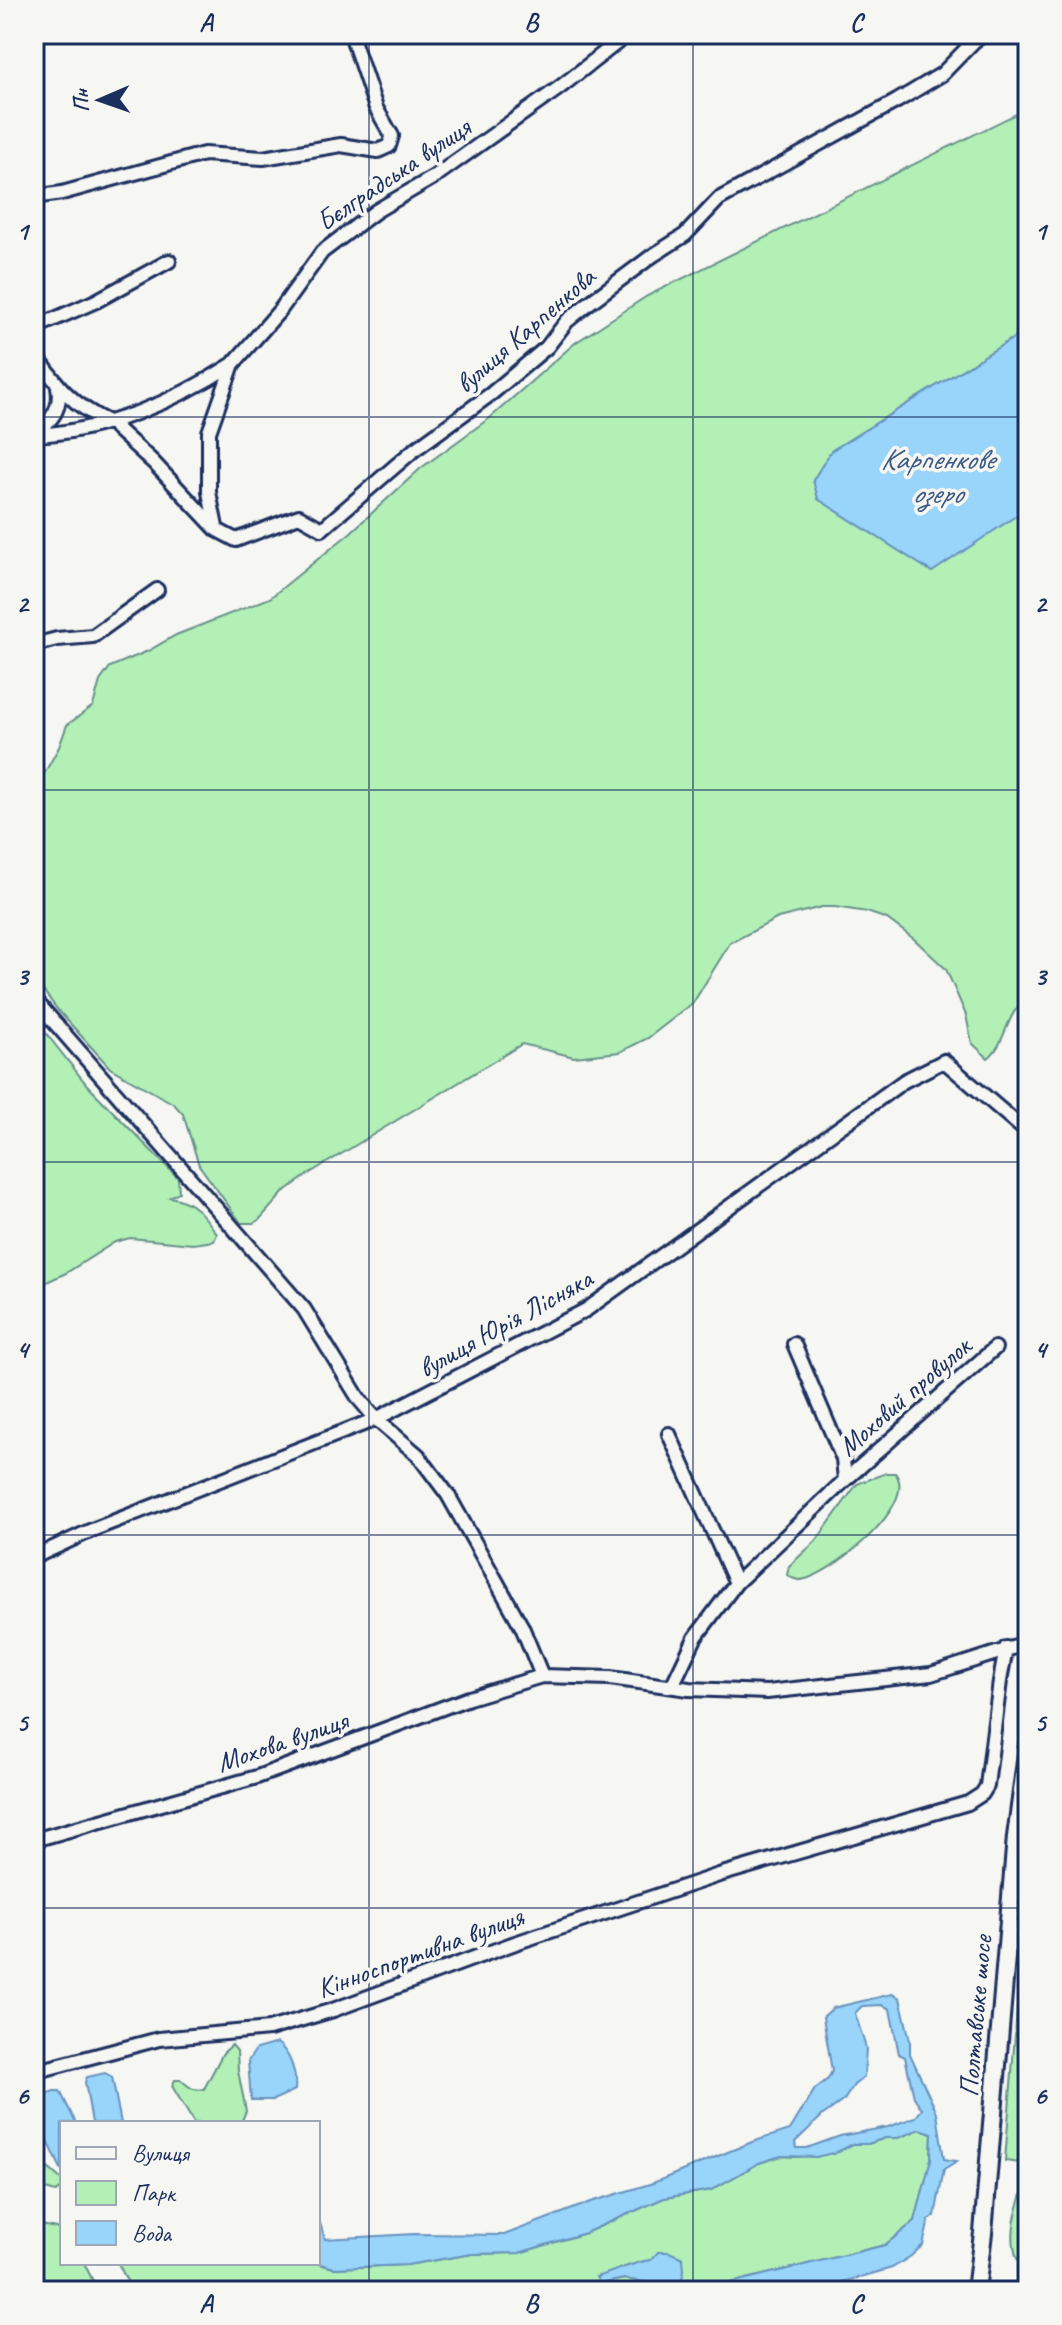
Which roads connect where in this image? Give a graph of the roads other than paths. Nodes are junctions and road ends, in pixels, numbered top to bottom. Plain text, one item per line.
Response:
1 (351, 34) edge
2 (628, 34) edge
3 (985, 34) edge
4 (34, 197) edge
5 (169, 261) dead end
6 (34, 328) edge
7 (34, 352) edge
8 (233, 364) junction
9 (58, 387) junction
10 (112, 422) junction
11 (34, 434) edge
12 (217, 530) junction
13 (157, 590) dead end
14 (34, 645) edge
15 (34, 999) edge
16 (1028, 1133) edge
17 (794, 1344) dead end
18 (995, 1348) dead end
19 (376, 1419) junction
20 (669, 1434) dead end
21 (845, 1480) junction
22 (34, 1557) edge
23 (736, 1583) junction
24 (1028, 1643) edge
25 (1006, 1648) junction
26 (542, 1676) junction
27 (672, 1686) junction
28 (1028, 1746) edge
29 (34, 1840) edge
30 (34, 2072) edge
31 (976, 2291) edge

1 - 4 street
2 - 8 street, Бєлградська вулиця
3 - 12 street, вулиця Карпенкова
5 - 6 street
7 - 9 street
8 - 10 street
8 - 12 street, Бєлградська вулиця
9 - 10 street
9 - 11 street
10 - 11 street
10 - 12 street
13 - 14 street
15 - 19 street
16 - 19 street, вулиця Юрія Лісняка
17 - 21 street, Моховий провулок
18 - 21 street, Моховий провулок
19 - 22 street, вулиця Юрія Лісняка
19 - 26 street
20 - 23 street
21 - 23 street, Моховий провулок
23 - 27 street, Моховий провулок
24 - 25 street, Мохова вулиця
25 - 27 street, Мохова вулиця
25 - 30 street, Кінноспортивна вулиця
26 - 27 street, Мохова вулиця
26 - 29 street, Мохова вулиця
28 - 31 main road, Полтавське шосе

